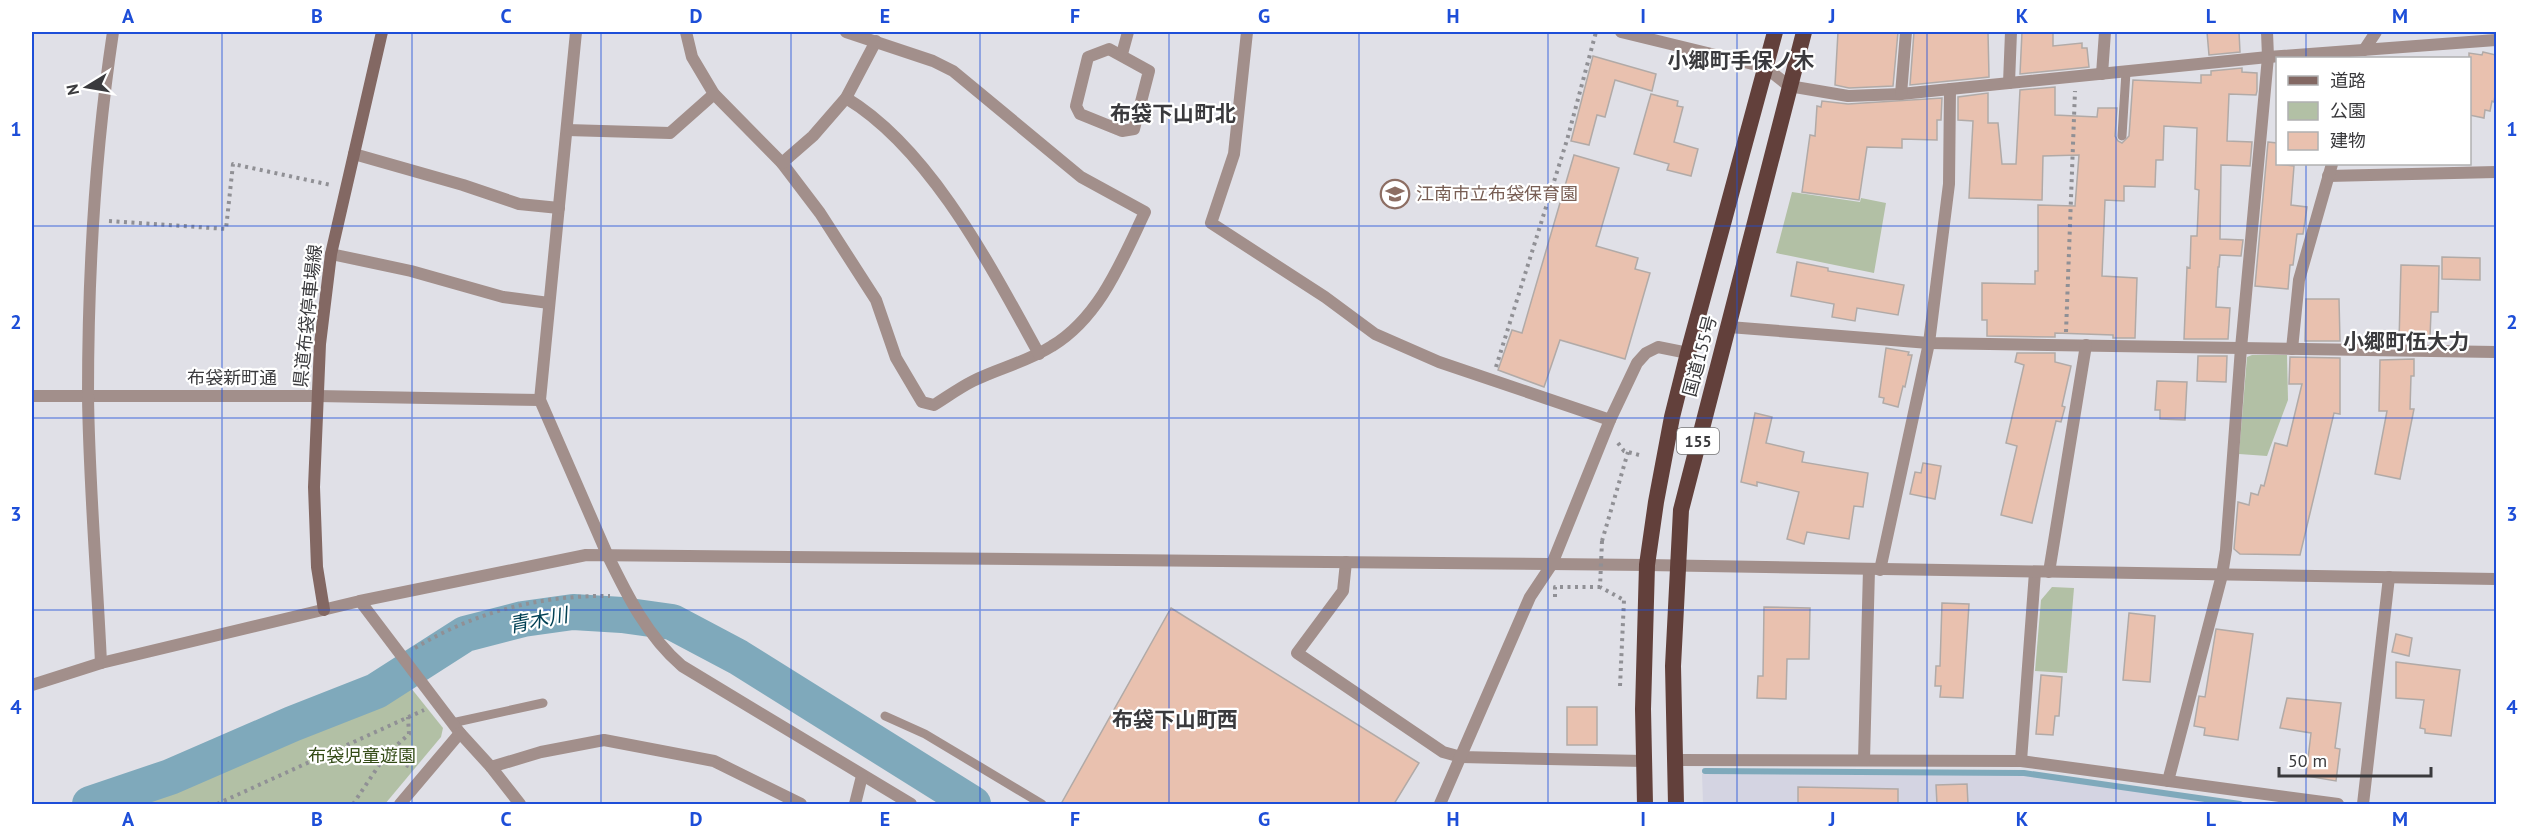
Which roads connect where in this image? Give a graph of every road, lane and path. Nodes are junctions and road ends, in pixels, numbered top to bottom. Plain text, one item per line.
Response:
1 (113, 32) edge
2 (382, 32) edge
3 (576, 32) edge
4 (688, 32) edge
5 (846, 32) edge
6 (1128, 32) edge
7 (1247, 32) edge
8 (1596, 32) edge
9 (1621, 32) edge
10 (1775, 32) edge
11 (1804, 32) edge
12 (1906, 32) edge
13 (2011, 32) edge
14 (2105, 32) edge
15 (2267, 32) edge
16 (2376, 32) edge
17 (2496, 40) edge
18 (876, 41) junction
19 (2356, 53) edge
20 (1122, 54) junction
21 (2268, 57) junction
22 (1765, 68) junction
23 (2126, 72) junction
24 (2103, 74) junction
25 (2075, 77) junction
26 (2009, 83) junction
27 (1789, 86) junction
28 (1950, 89) junction
29 (714, 94) junction
30 (1901, 94) junction
31 (846, 98) junction
32 (567, 130) junction
33 (2122, 136) dead end
34 (354, 154) junction
35 (782, 163) junction
36 (2330, 170) edge
37 (2496, 172) edge
38 (346, 188) junction
39 (559, 208) junction
40 (94, 219) junction
41 (331, 254) junction
42 (549, 303) junction
43 (1729, 327) junction
44 (1929, 343) junction
45 (2066, 345) junction
46 (2086, 345) junction
47 (2241, 348) junction
48 (2292, 349) junction
49 (2496, 352) edge
50 (1688, 353) junction
51 (1039, 354) junction
52 (1492, 379) junction
53 (88, 395) junction
54 (32, 396) edge
55 (317, 396) junction
56 (540, 400) junction
57 (1608, 424) junction
58 (1628, 452) junction
59 (1642, 456) dead end
60 (607, 554) junction
61 (1346, 562) junction
62 (1552, 564) junction
63 (1647, 565) junction
64 (1678, 567) junction
65 (1874, 570) junction
66 (2035, 572) junction
67 (2049, 572) junction
68 (2222, 575) junction
69 (2389, 577) junction
70 (2496, 579) edge
71 (1558, 587) dead end
72 (1600, 587) junction
73 (629, 598) junction
74 (360, 601) junction
75 (324, 610) junction
76 (403, 659) junction
77 (102, 663) junction
78 (32, 685) edge
79 (1620, 686) dead end
80 (438, 703) junction
81 (543, 703) dead end
82 (885, 716) dead end
83 (408, 717) junction
84 (456, 728) junction
85 (386, 755) junction
86 (1461, 757) junction
87 (1644, 760) junction
88 (1676, 760) junction
89 (1864, 760) junction
90 (2021, 760) junction
91 (491, 767) junction
92 (423, 776) junction
93 (862, 776) junction
94 (2168, 781) junction
95 (217, 804) edge
96 (353, 804) edge
97 (400, 804) edge
98 (520, 804) edge
99 (801, 804) edge
100 (855, 804) edge
101 (911, 804) edge
102 (1042, 804) edge
103 (1440, 804) edge
104 (1645, 804) edge
105 (1676, 804) edge
106 (2338, 804) edge
107 (2362, 804) edge

1 - 40 street
2 - 34 main road, 県道布袋停車場線
3 - 32 street
4 - 29 street
5 - 18 street
6 - 20 street
7 - 52 street
8 - 52 path
9 - 22 street
10 - 22 highway, 国道155号 / 155
11 - 27 highway, 国道155号 / 155
12 - 30 street
13 - 26 street
14 - 24 street
15 - 21 street
16 - 19 street
17 - 19 street
18 - 31 street
18 - 51 street
19 - 21 street
20 - 20 street
21 - 23 street
21 - 47 street
22 - 27 street
22 - 50 highway, 国道155号 / 155
23 - 24 street
23 - 33 lane
24 - 25 street
25 - 26 street
25 - 45 path
26 - 28 street
27 - 30 street
27 - 43 highway, 国道155号 / 155
28 - 30 street
28 - 44 street
29 - 32 street
29 - 35 street
31 - 35 street
31 - 51 street
32 - 39 street
34 - 38 main road, 県道布袋停車場線
34 - 39 street
35 - 51 street
36 - 37 street
36 - 48 street
38 - 40 path
38 - 41 main road, 県道布袋停車場線
39 - 42 street
40 - 53 street
41 - 42 street
41 - 55 main road, 県道布袋停車場線
42 - 56 street
43 - 44 street
43 - 64 highway, 国道155号 / 155
44 - 45 street
44 - 65 street
45 - 46 street
46 - 47 street
46 - 67 street
47 - 48 street
47 - 68 street
48 - 49 street
50 - 57 street
50 - 63 highway, 国道155号 / 155
52 - 57 street
53 - 54 street, 布袋新町通
53 - 55 street, 布袋新町通
53 - 77 street
55 - 56 street, 布袋新町通
55 - 75 main road, 県道布袋停車場線
56 - 60 street
57 - 58 path
57 - 62 street
58 - 59 path
58 - 72 path, bridge
60 - 61 street
60 - 73 street
60 - 74 street
61 - 62 street
61 - 86 street
62 - 63 street
62 - 86 street
63 - 64 street
63 - 87 highway, 国道155号 / 155
64 - 65 street
64 - 88 highway, 国道155号 / 155
65 - 66 street
65 - 89 street
66 - 67 street
66 - 90 street
67 - 68 street
68 - 69 street
68 - 94 street
69 - 70 street
69 - 107 street
71 - 72 path
72 - 79 path, bridge
73 - 76 path
73 - 93 street
74 - 75 street
74 - 76 street
75 - 77 street
76 - 80 street
77 - 78 street
80 - 83 path
80 - 84 street
81 - 84 lane
82 - 102 lane
83 - 85 path
83 - 95 path
84 - 91 street
84 - 92 street
85 - 92 path
85 - 96 path
86 - 87 street
86 - 103 street
87 - 104 highway, 国道155号 / 155
88 - 89 street
88 - 105 highway, 国道155号 / 155
89 - 90 street
90 - 94 street
91 - 98 street
91 - 99 street
92 - 97 street
93 - 100 street
93 - 101 street
94 - 106 street

